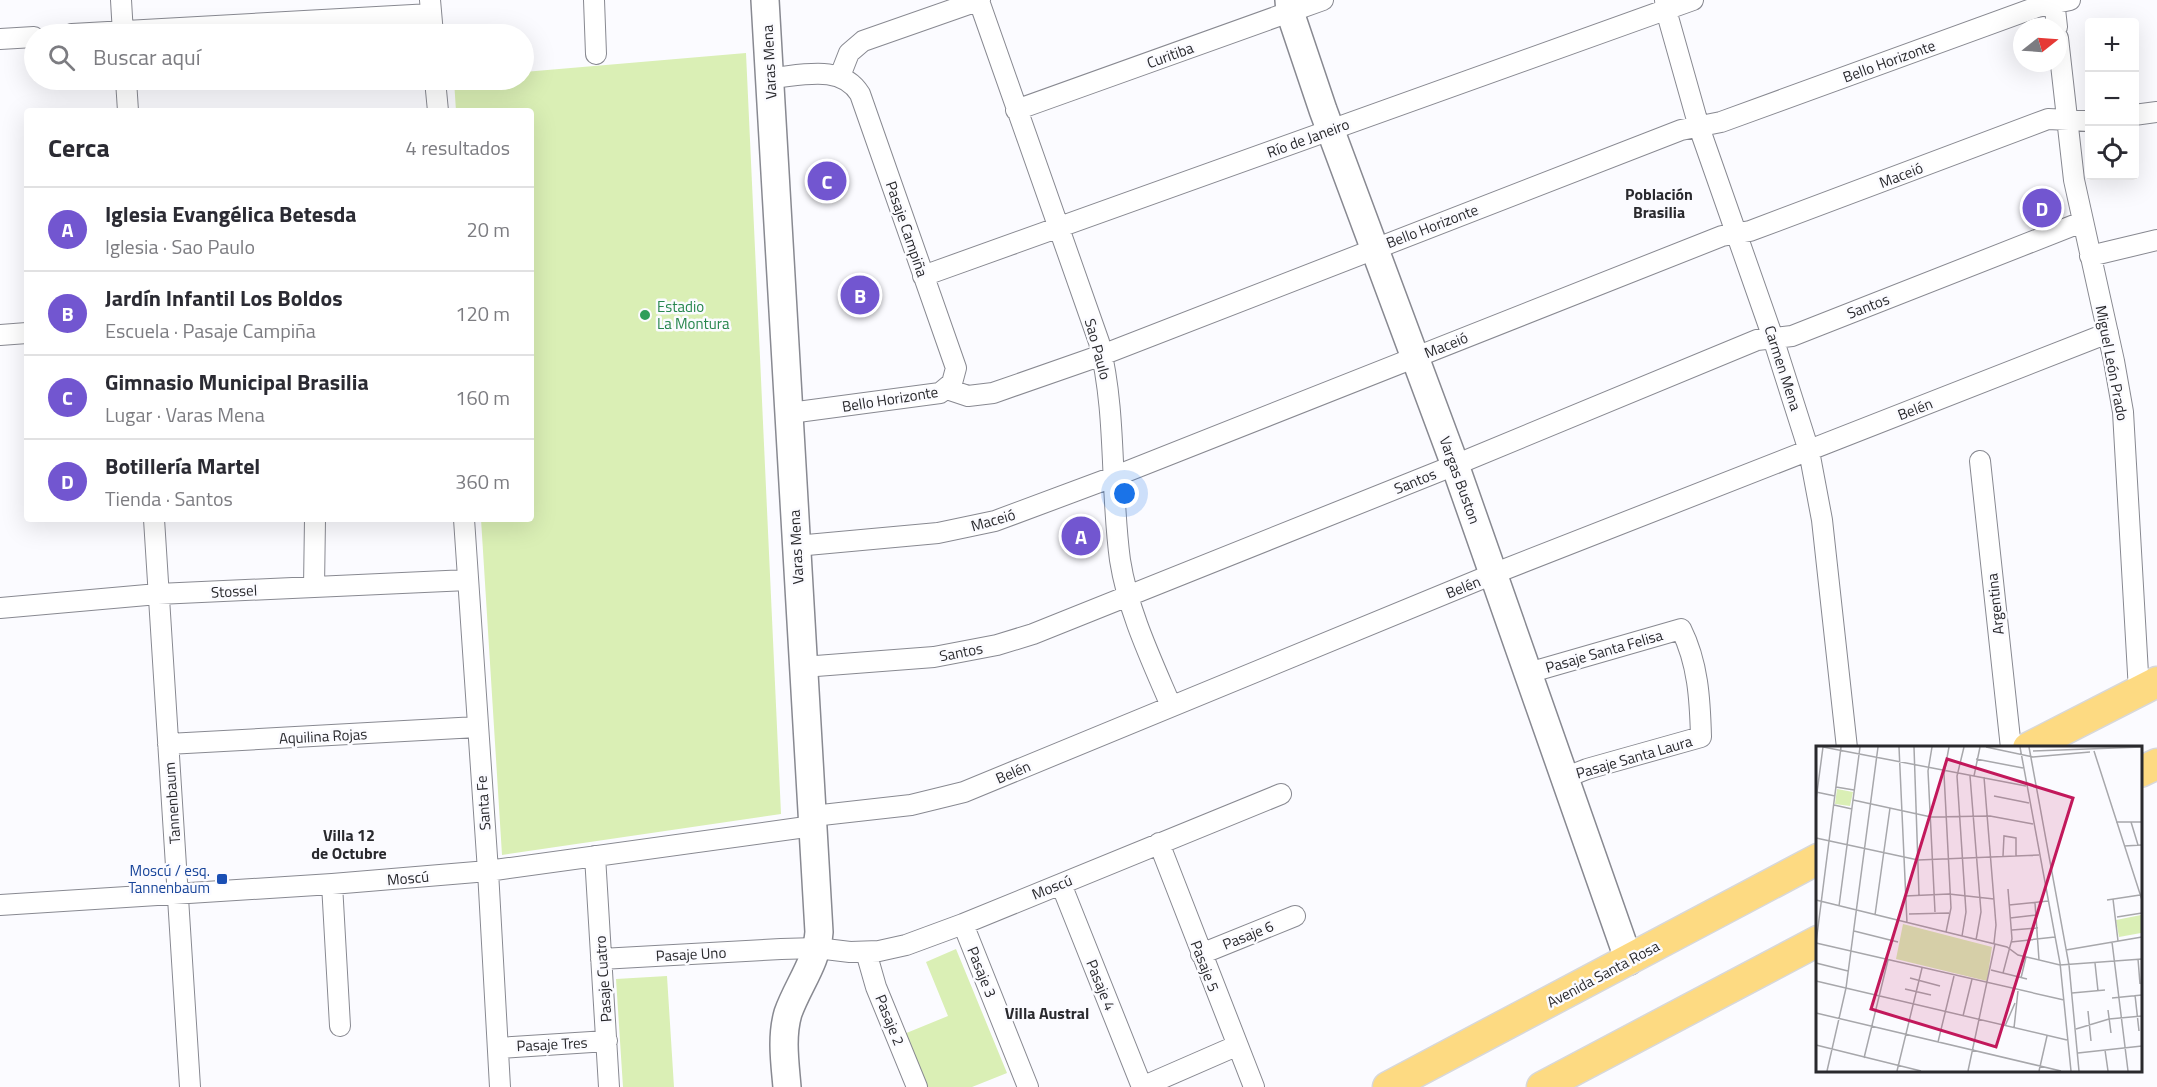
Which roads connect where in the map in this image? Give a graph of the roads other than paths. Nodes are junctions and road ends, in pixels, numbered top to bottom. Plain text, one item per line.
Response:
1 (121, 0) edge
2 (594, 0) edge
3 (765, 0) edge
4 (980, 0) edge
5 (1323, 0) edge
6 (1693, 0) edge
7 (2059, 1) edge
8 (1666, 5) edge
9 (1290, 6) edge
10 (431, 7) edge
11 (2058, 18) edge
12 (122, 24) edge
13 (230, 24) edge
14 (432, 24) edge
15 (24, 38) edge
16 (0, 39) edge
17 (596, 54) dead end
18 (2062, 72) edge
19 (840, 76) junction
20 (770, 78) junction
21 (127, 90) edge
22 (436, 90) edge
23 (128, 108) edge
24 (438, 108) edge
25 (1016, 110) junction
26 (2157, 112) edge
27 (2139, 114) edge
28 (2067, 120) junction
29 (2085, 120) edge
30 (1699, 127) junction
31 (1330, 130) junction
32 (2082, 222) junction
33 (1059, 228) junction
34 (1736, 234) junction
35 (2157, 240) edge
36 (1375, 248) junction
37 (2090, 256) junction
38 (923, 276) junction
39 (24, 333) edge
40 (2108, 333) junction
41 (0, 334) edge
42 (1773, 338) junction
43 (1102, 355) junction
44 (1415, 357) junction
45 (947, 389) junction
46 (790, 413) junction
47 (1809, 451) junction
48 (1980, 461) dead end
49 (1455, 465) junction
50 (1113, 477) junction
51 (154, 522) edge
52 (315, 522) edge
53 (464, 522) edge
54 (796, 546) junction
55 (1493, 574) junction
56 (468, 580) junction
57 (314, 588) junction
58 (158, 594) junction
59 (1128, 597) junction
60 (0, 608) edge
61 (1681, 629) joint
62 (803, 667) junction
63 (1528, 673) junction
64 (2148, 686) edge
65 (1171, 706) junction
66 (477, 727) junction
67 (168, 744) junction
68 (1847, 746) edge
69 (2011, 746) edge
70 (2032, 746) edge
71 (2157, 764) edge
72 (2142, 771) edge
73 (1564, 778) junction
74 (1281, 794) dead end
75 (813, 821) junction
76 (1159, 843) junction
77 (1816, 860) edge
78 (596, 864) junction
79 (488, 871) junction
80 (332, 884) junction
81 (1061, 884) junction
82 (178, 894) junction
83 (0, 905) edge
84 (1295, 916) dead end
85 (963, 924) junction
86 (1816, 942) edge
87 (817, 948) junction
88 (866, 952) junction
89 (1201, 954) junction
90 (601, 959) junction
91 (1629, 961) junction
92 (340, 1026) dead end
93 (607, 1041) junction
94 (1236, 1046) junction
95 (498, 1048) junction
96 (190, 1087) edge
97 (500, 1087) edge
98 (609, 1087) edge
99 (787, 1087) edge
100 (916, 1087) edge
101 (1028, 1087) edge
102 (1142, 1087) edge
103 (1254, 1087) edge
104 (1388, 1087) edge
105 (1542, 1087) edge

1 - 12 street
2 - 17 street
3 - 20 street, Varas Mena
4 - 19 street
4 - 25 street, Sao Paulo
5 - 9 street, Curitiba
6 - 8 street, Río de Janeiro
7 - 11 street
7 - 30 street, Bello Horizonte
8 - 30 street, Carmen Mena
8 - 31 street, Río de Janeiro
9 - 25 street, Curitiba
9 - 31 street, Vargas Buston
10 - 13 street
10 - 14 street
15 - 16 street
18 - 28 street, Miguel León Prado
19 - 20 street
19 - 38 street, Pasaje Campiña
20 - 46 street, Varas Mena
21 - 23 street
22 - 24 street
25 - 33 street, Sao Paulo
26 - 27 street
28 - 29 street, Maceió
28 - 32 street, Miguel León Prado
28 - 34 street, Maceió
30 - 34 street, Carmen Mena
30 - 36 street, Bello Horizonte
31 - 33 street, Río de Janeiro
31 - 36 street, Vargas Buston
32 - 37 street, Miguel León Prado
32 - 42 street, Santos
33 - 38 street, Río de Janeiro
33 - 43 street, Sao Paulo
34 - 42 street, Carmen Mena
34 - 44 street, Maceió
35 - 37 street
36 - 43 street, Bello Horizonte
36 - 44 street, Vargas Buston
37 - 40 street, Miguel León Prado
38 - 45 street, Pasaje Campiña
39 - 41 street
40 - 47 street, Belén
40 - 64 street, Miguel León Prado
42 - 47 street, Carmen Mena
42 - 49 street, Santos
43 - 45 street, Bello Horizonte
43 - 50 street, Sao Paulo
44 - 49 street, Vargas Buston
44 - 50 street, Maceió
45 - 46 street, Bello Horizonte
46 - 54 street, Varas Mena
47 - 55 street, Belén
47 - 68 street, Carmen Mena
48 - 69 street, Argentina
49 - 55 street, Vargas Buston
49 - 59 street, Santos
50 - 54 street, Maceió
50 - 59 street, Sao Paulo
51 - 58 street, Tannenbaum
52 - 57 street
53 - 56 street, Santa Fe
54 - 62 street, Varas Mena
55 - 63 street, Vargas Buston
55 - 65 street, Belén
56 - 57 street, Stossel
56 - 66 street, Santa Fe
57 - 58 street, Stossel
58 - 60 street, Stossel
58 - 67 street, Tannenbaum
59 - 62 street, Santos
59 - 65 street, Sao Paulo
61 - 63 street, Pasaje Santa Felisa
61 - 73 street, Pasaje Santa Laura
62 - 75 street, Varas Mena
63 - 73 street, Vargas Buston
64 - 70 main road
65 - 75 street, Belén
66 - 67 street, Aquilina Rojas
66 - 79 street, Santa Fe
67 - 82 street, Tannenbaum
71 - 72 main road
73 - 91 street, Vargas Buston
74 - 76 street, Moscú
75 - 78 street, Moscú
75 - 87 street, Varas Mena
76 - 81 street, Moscú
76 - 89 street, Pasaje 5
77 - 91 main road, Avenida Santa Rosa
78 - 79 street, Moscú
78 - 90 street, Pasaje Cuatro
79 - 80 street, Moscú
79 - 95 street, Santa Fe
80 - 82 street, Moscú
80 - 92 street
81 - 85 street, Moscú
81 - 102 street, Pasaje 4
82 - 83 street, Moscú
82 - 96 street, Tannenbaum
84 - 89 street, Pasaje 6
85 - 88 street, Moscú
85 - 101 street, Pasaje 3
86 - 105 main road
87 - 88 street, Moscú
87 - 90 street, Pasaje Uno
87 - 99 street, Varas Mena
88 - 100 street, Pasaje 2
89 - 94 street, Pasaje 5
90 - 93 street, Pasaje Cuatro
91 - 104 main road, Avenida Santa Rosa
93 - 95 street, Pasaje Tres
93 - 98 street, Pasaje Cuatro
94 - 102 street
94 - 103 street, Pasaje 5
95 - 97 street, Santa Fe

